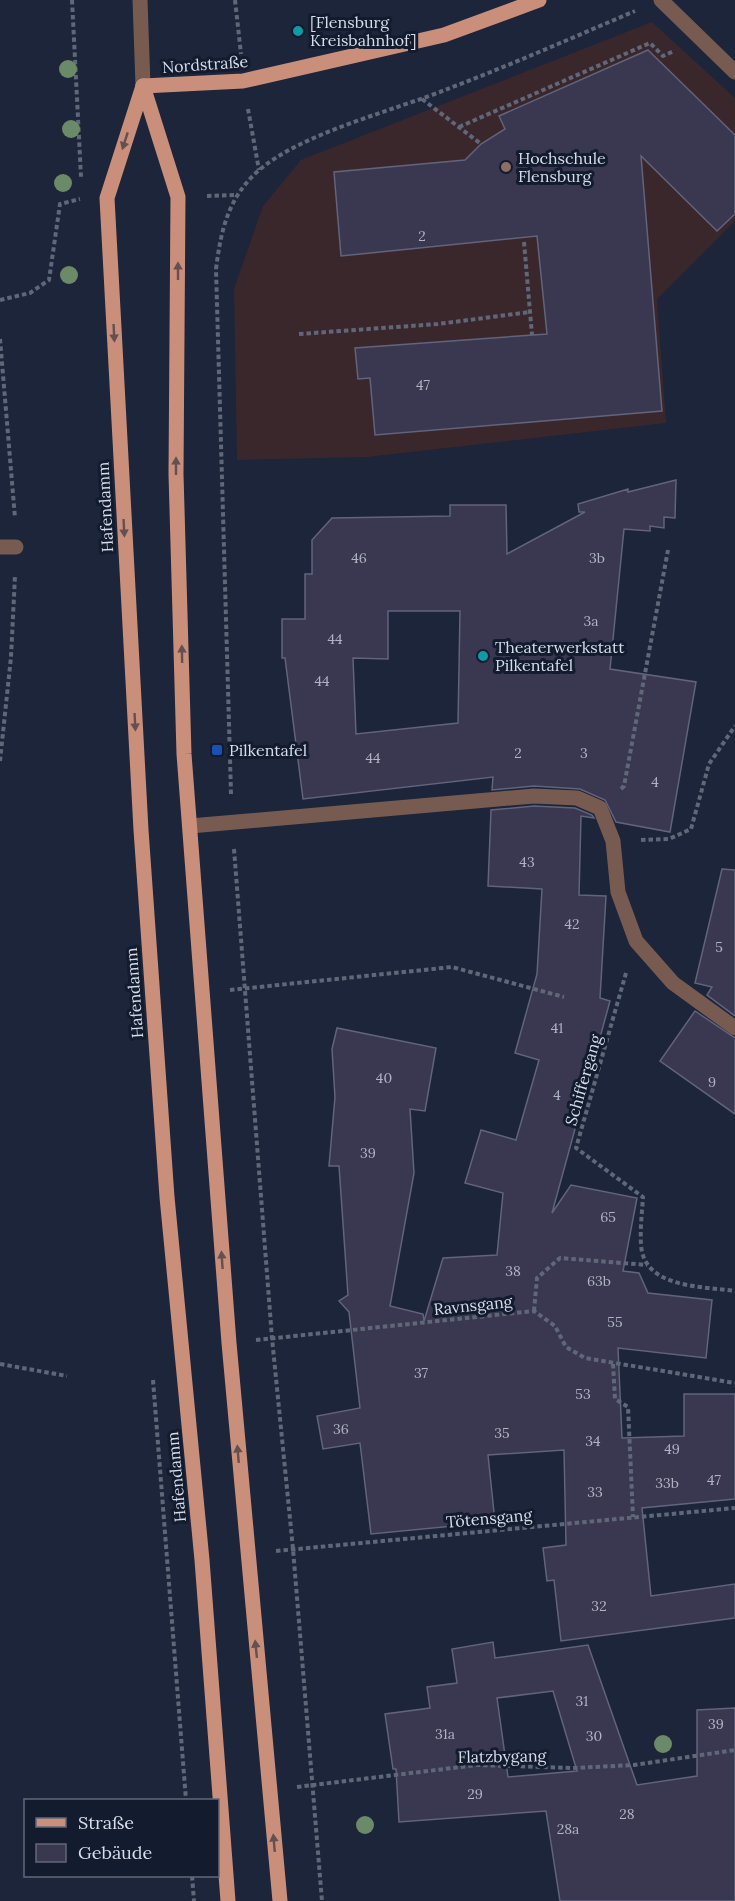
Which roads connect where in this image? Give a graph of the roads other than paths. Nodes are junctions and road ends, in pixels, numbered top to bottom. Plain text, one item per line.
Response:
1 (140, 0) edge
2 (539, 0) edge
3 (661, 0) edge
4 (735, 72) edge
5 (143, 86) junction
6 (0, 547) edge
7 (16, 547) dead end
8 (190, 826) junction
9 (735, 1028) edge
10 (228, 1901) edge
11 (279, 1901) edge

1 - 5 street, Hafendamm
2 - 5 main road, Nordstraße
3 - 4 street
8 -> 5 main road, Hafendamm
5 -> 10 main road, Hafendamm
6 - 7 street
8 - 9 street
11 -> 8 main road, Hafendamm

